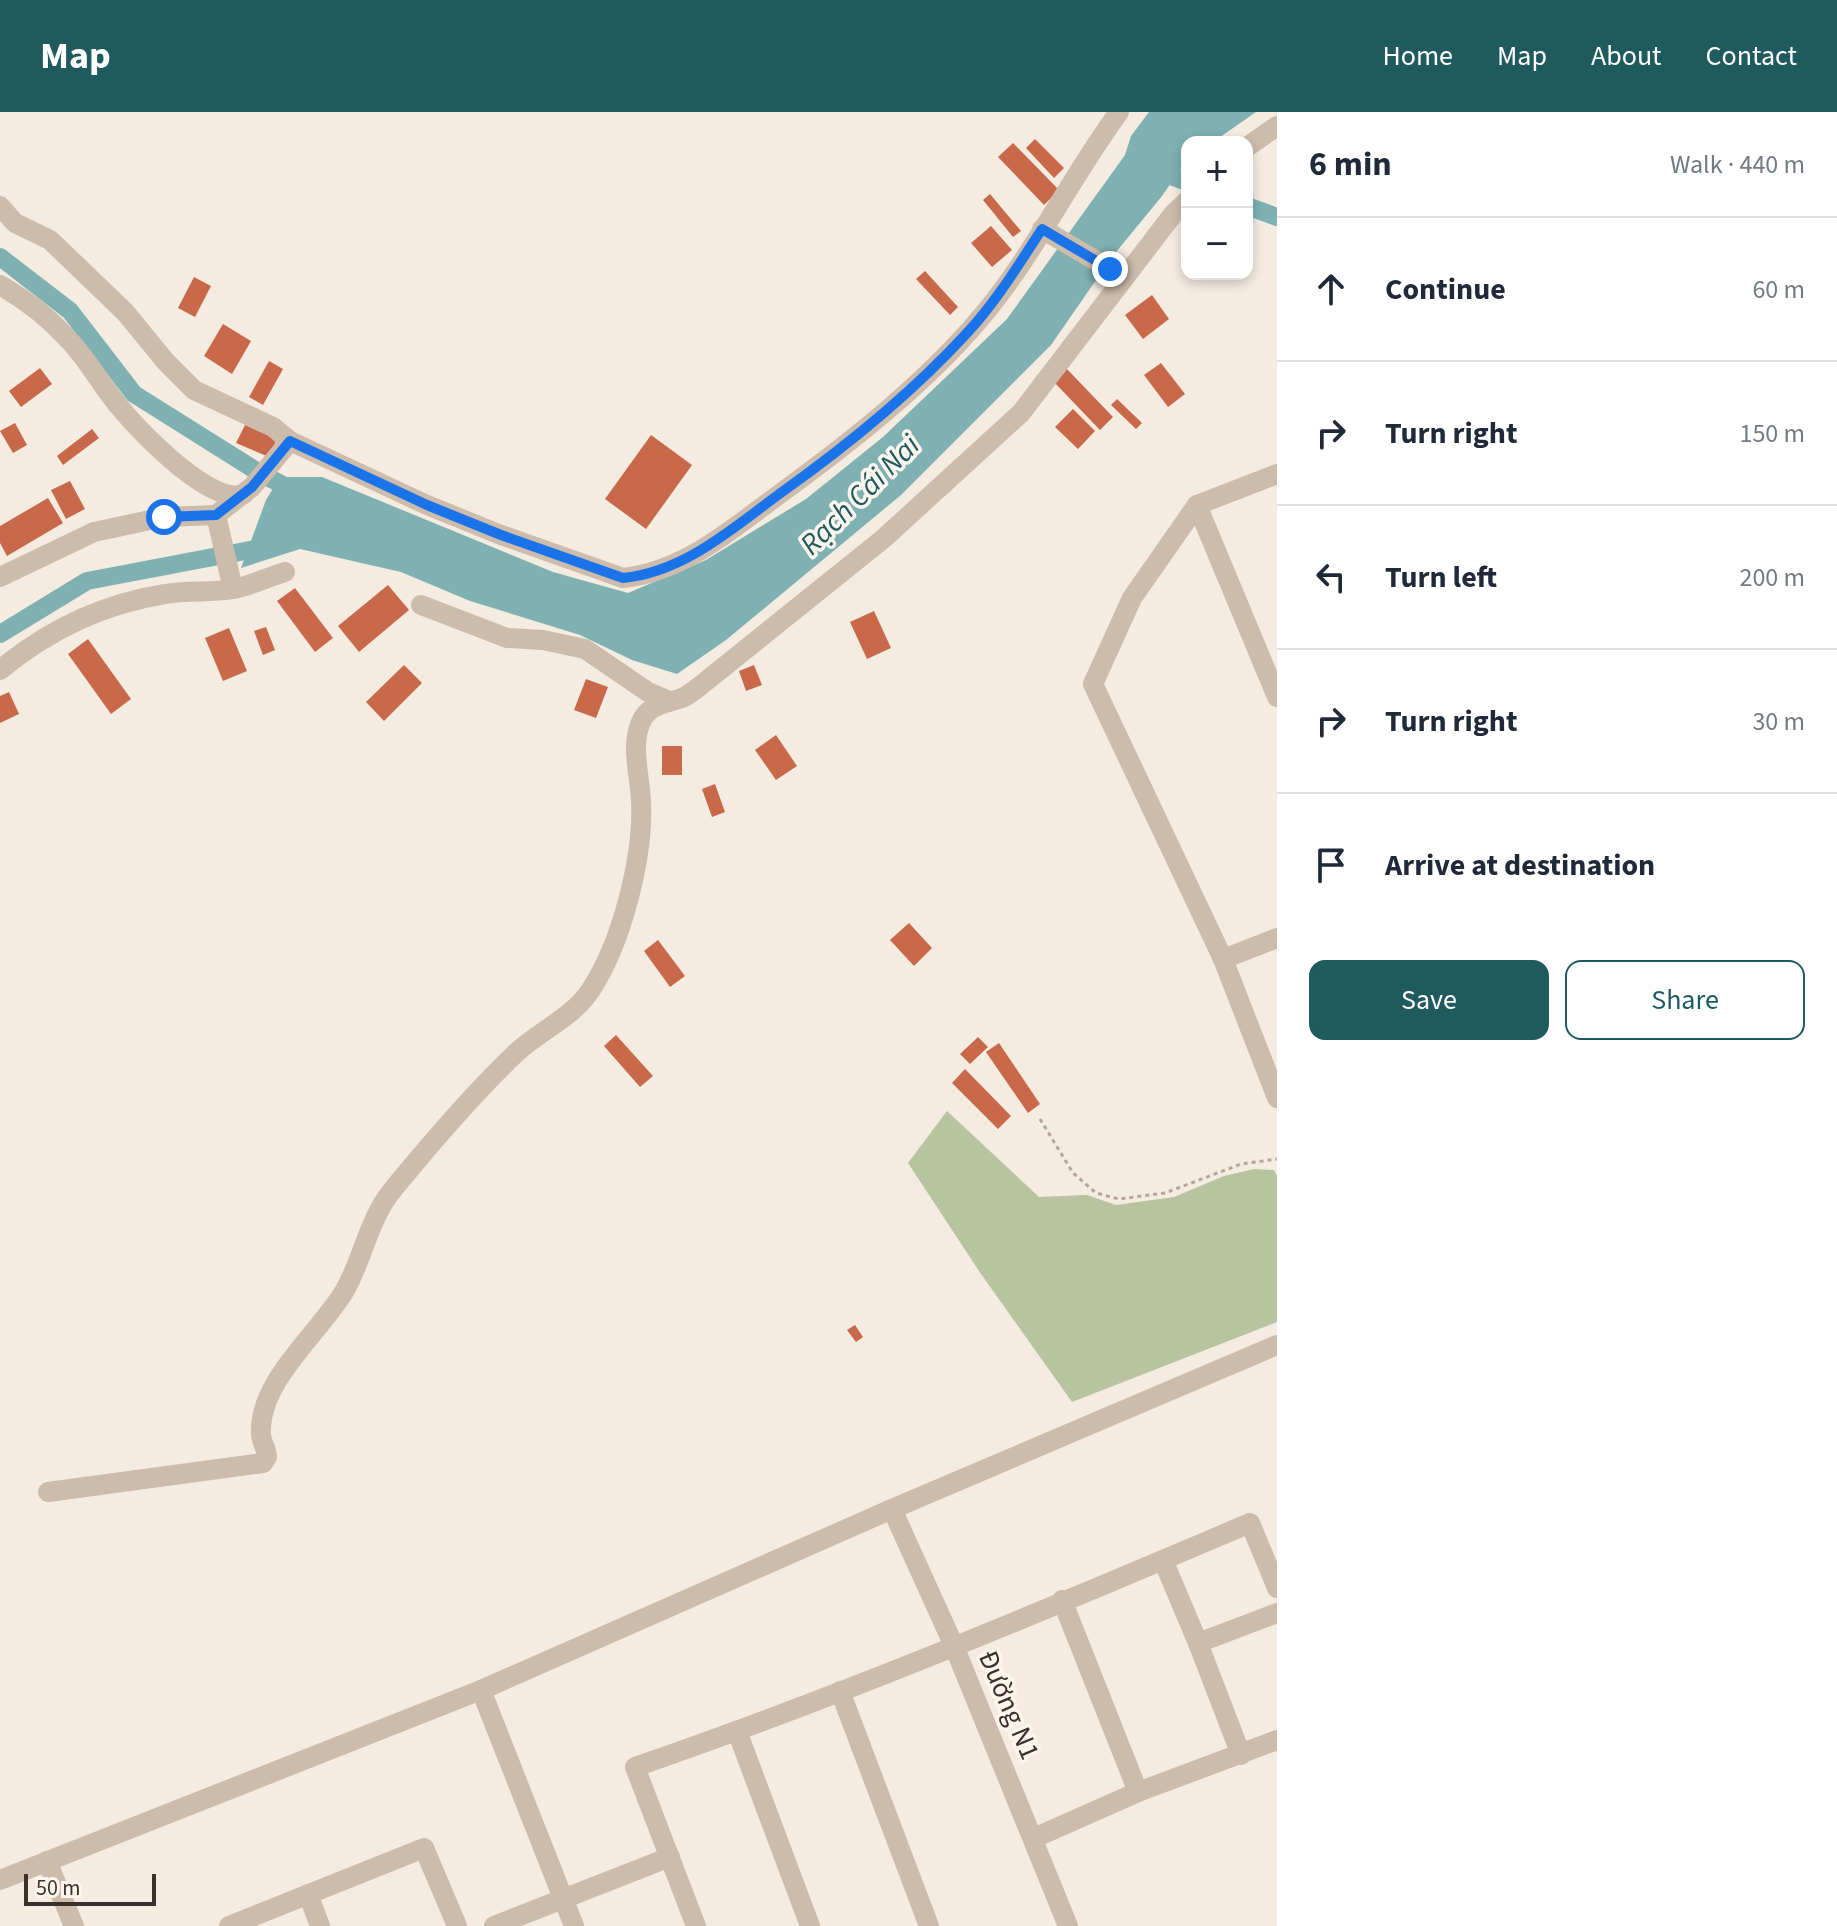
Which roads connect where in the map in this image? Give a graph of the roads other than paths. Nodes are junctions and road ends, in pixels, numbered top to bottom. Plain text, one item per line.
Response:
1 (1119, 112) edge
2 (1277, 126) edge
3 (1253, 143) edge
4 (0, 206) edge
5 (1180, 207) edge
6 (1048, 232) junction
7 (1117, 273) junction
8 (0, 285) edge
9 (290, 441) junction
10 (1277, 474) edge
11 (248, 490) junction
12 (1197, 505) junction
13 (218, 520) junction
14 (285, 572) dead end
15 (0, 577) edge
16 (232, 585) junction
17 (421, 605) dead end
18 (1268, 649) edge
19 (0, 670) edge
20 (1277, 697) edge
21 (669, 701) junction
22 (1277, 938) edge
23 (1223, 959) junction
24 (1277, 1098) edge
25 (1277, 1345) edge
26 (48, 1492) dead end
27 (892, 1509) junction
28 (1163, 1560) junction
29 (1277, 1588) edge
30 (1062, 1600) junction
31 (1277, 1613) edge
32 (1198, 1643) junction
33 (954, 1646) junction
34 (481, 1690) junction
35 (840, 1691) junction
36 (737, 1731) junction
37 (1277, 1740) edge
38 (1241, 1755) junction
39 (1138, 1792) junction
40 (1034, 1838) junction
41 (670, 1857) junction
42 (47, 1861) junction
43 (0, 1880) edge
44 (308, 1894) junction
45 (563, 1899) junction
46 (74, 1926) edge
47 (229, 1926) edge
48 (320, 1926) edge
49 (457, 1926) edge
50 (494, 1926) edge
51 (574, 1926) edge
52 (696, 1926) edge
53 (810, 1926) edge
54 (929, 1926) edge
55 (1068, 1926) edge

1 - 6 street
2 - 3 street
4 - 9 street
5 - 7 street
6 - 7 street
6 - 9 street
7 - 21 street
8 - 11 street
9 - 11 street
10 - 12 street
11 - 13 street
12 - 18 street
12 - 23 street
13 - 15 street
13 - 16 street
14 - 16 street
16 - 19 street
17 - 21 street
18 - 20 street
21 - 26 street
22 - 23 street
23 - 24 street
25 - 27 street
27 - 33 street, Đường N1
27 - 34 street
28 - 29 street
28 - 30 street
28 - 32 street
30 - 33 street
30 - 39 street
31 - 32 street
32 - 38 street
33 - 35 street
33 - 40 street, Đường N1
34 - 42 street
34 - 45 street
35 - 36 street
35 - 54 street
36 - 41 street
36 - 53 street
37 - 38 street
38 - 39 street
39 - 40 street
40 - 55 street, Đường N1
41 - 45 street
41 - 52 street
42 - 43 street
42 - 46 street
44 - 47 street
44 - 48 street
44 - 49 street
45 - 50 street
45 - 51 street

